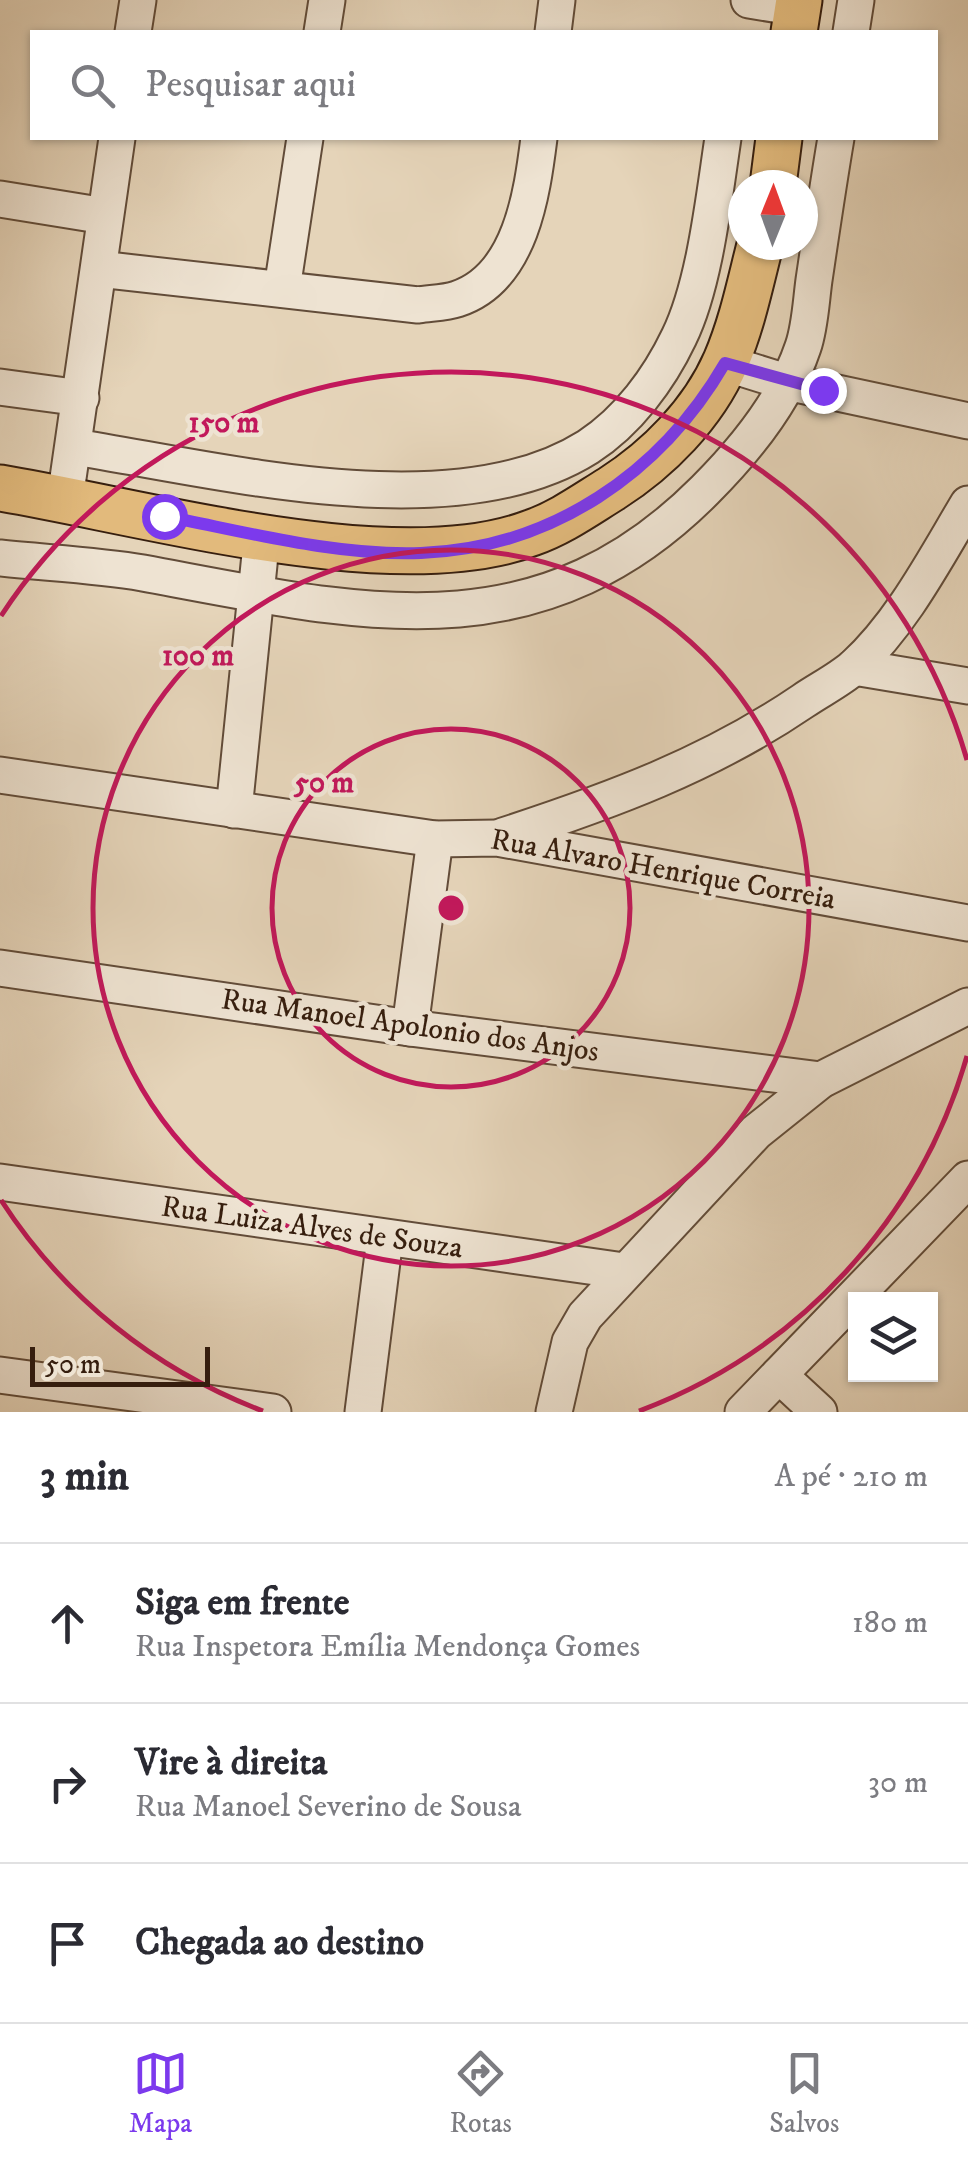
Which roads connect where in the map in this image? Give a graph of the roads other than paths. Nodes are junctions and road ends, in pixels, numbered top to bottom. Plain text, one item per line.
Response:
1 (138, 0) edge
2 (326, 0) edge
3 (558, 0) edge
4 (746, 0) edge
5 (856, 0) edge
6 (797, 13) edge
7 (133, 30) edge
8 (322, 30) edge
9 (553, 30) edge
10 (738, 30) edge
11 (851, 30) edge
12 (117, 140) edge
13 (305, 140) edge
14 (539, 140) edge
15 (723, 140) edge
16 (779, 140) edge
17 (836, 140) edge
18 (775, 170) edge
19 (0, 199) edge
20 (105, 216) junction
21 (756, 260) edge
22 (99, 269) junction
23 (282, 289) junction
24 (725, 363) junction
25 (786, 382) junction
26 (0, 387) edge
27 (81, 398) junction
28 (968, 421) edge
29 (74, 446) junction
30 (0, 488) edge
31 (65, 499) junction
32 (968, 504) edge
33 (262, 534) junction
34 (0, 558) edge
35 (254, 596) junction
36 (854, 667) junction
37 (968, 686) edge
38 (0, 775) edge
39 (234, 810) junction
40 (497, 838) junction
41 (435, 839) junction
42 (968, 923) edge
43 (0, 968) edge
44 (968, 1006) edge
45 (410, 1028) junction
46 (821, 1080) junction
47 (968, 1179) edge
48 (0, 1182) edge
49 (384, 1238) junction
50 (624, 1270) junction
51 (0, 1375) edge
52 (779, 1375) junction
53 (272, 1412) edge
54 (363, 1412) edge
55 (554, 1412) edge
56 (743, 1412) edge
57 (819, 1412) edge

1 - 7 street
2 - 8 street
3 - 9 street
4 - 6 street
4 - 10 street
5 - 11 street
12 - 20 street
13 - 23 street
14 - 23 street
15 - 29 street
16 - 18 main road
17 - 25 street
19 - 20 street
20 - 22 street
21 - 24 main road
22 - 23 street
22 - 27 street
24 - 25 street
24 - 33 main road
25 - 28 street
25 - 35 street
26 - 27 street
27 - 29 street
29 - 31 street
30 - 31 main road
31 - 33 main road
32 - 36 street
33 - 35 street
34 - 35 street
35 - 39 street
36 - 37 street
36 - 40 street
38 - 39 street, Rua Alvaro Henrique Correia
39 - 41 street, Rua Alvaro Henrique Correia
40 - 41 street, Rua Alvaro Henrique Correia
40 - 42 street, Rua Alvaro Henrique Correia
41 - 45 street
43 - 45 street, Rua Manoel Apolonio dos Anjos
44 - 46 street
45 - 46 street, Rua Manoel Apolonio dos Anjos
46 - 50 street
47 - 52 street
48 - 49 street, Rua Luiza Alves de Souza
49 - 50 street, Rua Luiza Alves de Souza
49 - 54 street
50 - 55 street
51 - 53 street
52 - 56 street
52 - 57 street

